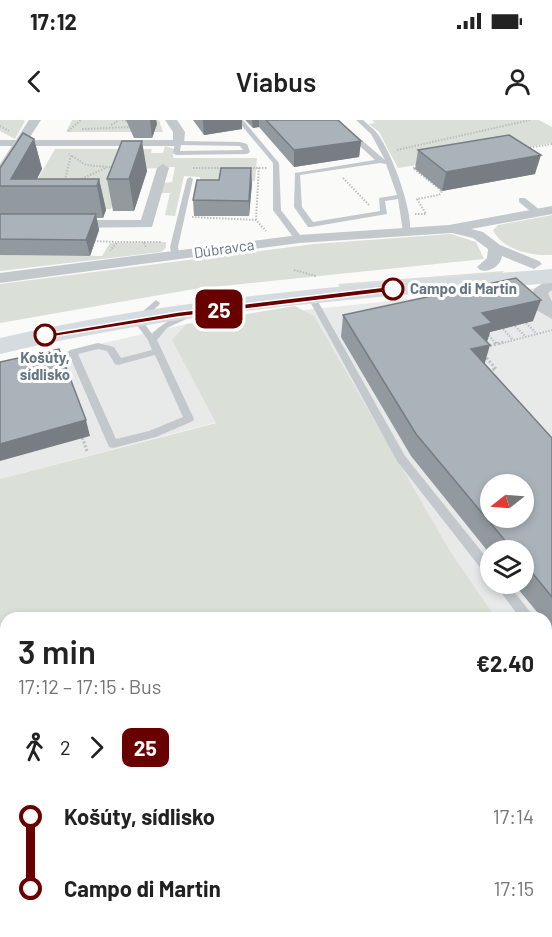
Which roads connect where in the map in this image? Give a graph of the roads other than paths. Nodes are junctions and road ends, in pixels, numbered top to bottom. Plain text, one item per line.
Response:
1 (34, 120) edge
2 (171, 120) edge
3 (240, 120) edge
4 (335, 120) edge
5 (359, 120) edge
6 (0, 143) edge
7 (20, 143) junction
8 (178, 143) junction
9 (246, 152) road end
10 (380, 161) junction
11 (389, 162) junction
12 (163, 168) road end
13 (0, 173) edge
14 (190, 179) dead end
15 (402, 196) junction
16 (522, 200) dead end
17 (545, 212) edge
18 (57, 224) edge
19 (449, 229) junction
20 (407, 232) junction
21 (299, 239) junction
22 (176, 256) junction
23 (490, 258) junction
24 (546, 267) edge
25 (0, 278) edge
26 (515, 278) junction
27 (465, 282) junction
28 (552, 282) edge
29 (314, 287) junction
30 (530, 300) junction
31 (156, 303) junction
32 (199, 312) junction
33 (552, 314) edge
34 (137, 320) junction
35 (0, 332) edge
36 (152, 340) junction
37 (0, 346) edge
38 (157, 352) junction
39 (480, 558) edge
40 (509, 594) edge
41 (523, 612) edge

1 - 7 street
2 - 8 street
3 - 21 lane
4 - 10 lane
5 - 11 lane
6 - 7 street
7 - 8 street
7 - 13 street
8 - 9 lane
10 - 11 lane
10 - 15 lane
11 - 15 lane
12 - 18 street
14 - 22 lane
15 - 20 lane
16 - 17 lane
17 - 19 street, Dúbravca
19 - 20 street, Dúbravca
19 - 23 street, Dúbravca
20 - 21 street, Dúbravca
21 - 22 street, Dúbravca
22 - 25 street, Dúbravca
23 - 24 main road
23 - 31 main road
24 - 26 main road
26 - 27 main road
26 - 30 street
27 - 29 main road
27 - 30 street
28 - 33 street
29 - 32 main road
29 - 39 lane
30 - 33 street
31 - 34 lane
31 - 35 main road
32 - 34 main road
32 - 36 lane
34 - 36 lane
34 - 37 main road
36 - 38 lane
38 - 38 lane
40 - 41 lane

